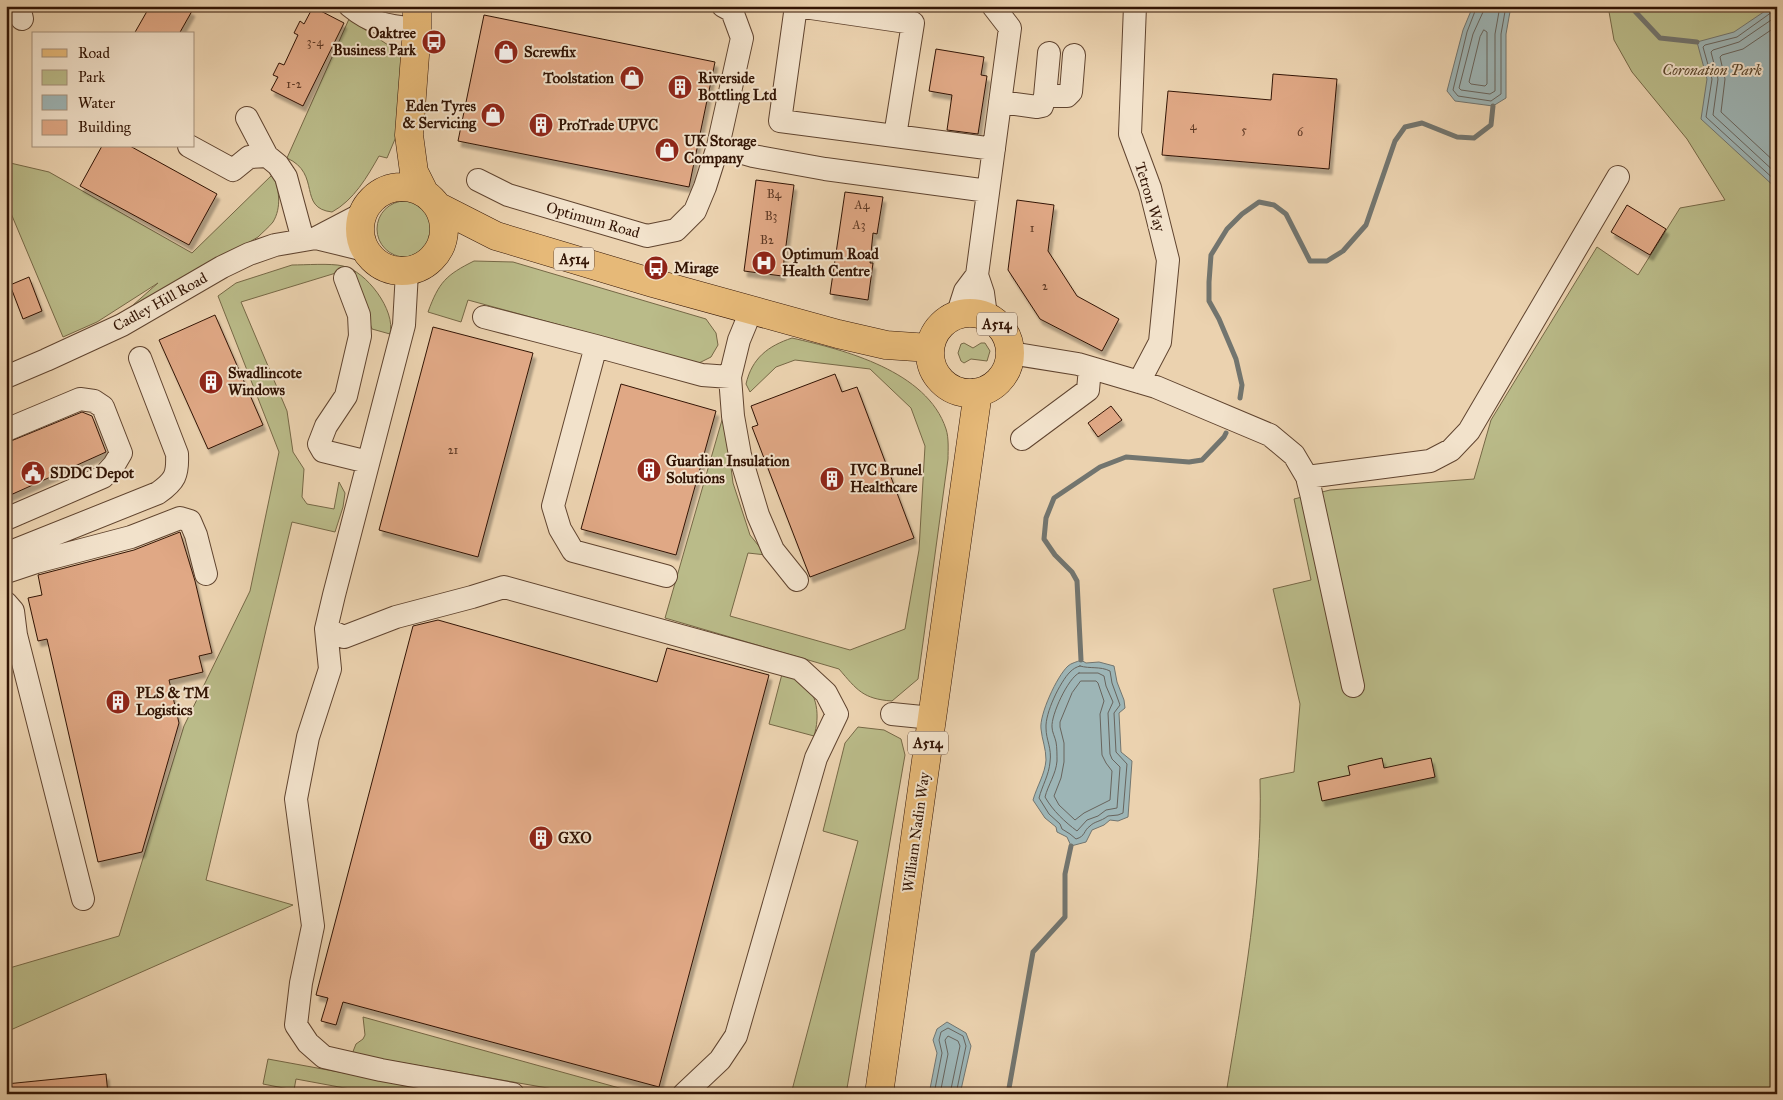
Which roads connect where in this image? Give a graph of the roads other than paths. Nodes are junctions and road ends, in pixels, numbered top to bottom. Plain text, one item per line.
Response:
1 (350, 6) edge
2 (723, 6) edge
3 (796, 6) edge
4 (993, 6) edge
5 (1135, 6) edge
6 (417, 17) edge
7 (1049, 53) dead end
8 (1074, 55) dead end
9 (1045, 96) junction
10 (1000, 102) junction
11 (247, 118) dead end
12 (409, 135) junction
13 (895, 136) junction
14 (718, 146) junction
15 (193, 148) edge
16 (994, 149) junction
17 (267, 156) junction
18 (1618, 177) dead end
19 (478, 180) dead end
20 (383, 191) junction
21 (988, 191) junction
22 (431, 199) junction
23 (362, 214) junction
24 (496, 236) junction
25 (309, 239) junction
26 (365, 250) junction
27 (439, 250) junction
28 (407, 272) junction
29 (977, 275) junction
30 (345, 278) dead end
31 (751, 311) junction
32 (957, 316) junction
33 (484, 317) dead end
34 (988, 318) junction
35 (596, 346) junction
36 (930, 348) junction
37 (1010, 353) junction
38 (140, 358) dead end
39 (1090, 368) junction
40 (6, 377) edge
41 (730, 377) junction
42 (1139, 382) junction
43 (978, 392) junction
44 (6, 430) edge
45 (1022, 439) dead end
46 (368, 462) junction
47 (1307, 477) junction
48 (6, 520) edge
49 (12, 553) edge
50 (6, 572) edge
51 (206, 574) dead end
52 (666, 576) dead end
53 (797, 580) dead end
54 (6, 603) edge
55 (326, 629) junction
56 (1353, 686) dead end
57 (892, 714) dead end
58 (932, 718) junction
59 (83, 899) dead end
60 (513, 1094) edge
61 (684, 1094) edge
62 (878, 1094) edge

1 - 6 street
2 - 14 street, Optimum Road
3 - 13 street
3 - 13 street
4 - 10 street
5 - 42 street, Tetron Way
6 - 12 main road
7 - 9 street
8 - 9 street
9 - 10 street
10 - 16 street
11 - 17 street
12 - 20 main road
12 - 22 main road
13 - 16 street
14 - 19 street, Optimum Road
14 - 21 street
15 - 17 street
16 - 21 street
17 - 25 street
18 - 47 street
20 - 22 main road, A514
20 - 23 main road
21 - 29 street
22 - 24 main road, A514
22 - 27 main road
23 - 25 street, Cadley Hill Road
23 - 26 main road
24 - 27 main road, A514
24 - 31 main road, A514
25 - 26 street, Cadley Hill Road
25 - 40 street, Cadley Hill Road
26 - 28 main road
27 - 28 main road, A514
28 - 46 street
29 - 32 street
29 - 34 street
30 - 46 street
31 - 36 main road, A514
31 - 41 street
32 - 34 main road, A514
32 - 36 main road, A514
33 - 35 street
34 - 37 main road, A514
35 - 41 street
35 - 52 street
36 - 43 main road
37 - 39 street
37 - 43 main road, A514
38 - 49 street
39 - 42 street
39 - 45 street
41 - 53 street
42 - 47 street
43 - 58 main road, William Nadin Way / A514
44 - 48 street
46 - 55 street
47 - 56 street
48 - 49 street
50 - 51 street
54 - 59 street
55 - 60 street
55 - 61 street
57 - 58 street
58 - 62 main road, William Nadin Way / A514

